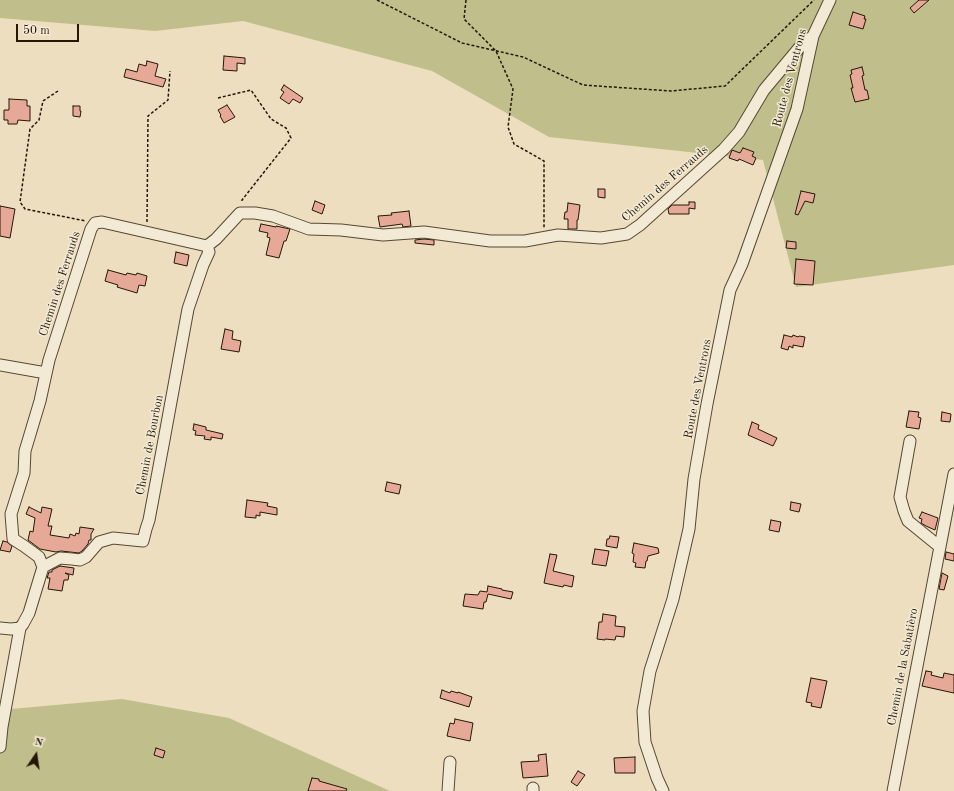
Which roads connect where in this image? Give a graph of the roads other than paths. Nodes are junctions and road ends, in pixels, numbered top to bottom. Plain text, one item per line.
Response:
1 (830, 0) edge
2 (813, 36) junction
3 (207, 246) junction
4 (0, 365) edge
5 (46, 373) junction
6 (910, 441) dead end
7 (954, 474) edge
8 (940, 547) junction
9 (43, 567) junction
10 (0, 628) edge
11 (20, 628) junction
12 (0, 747) edge
13 (450, 762) dead end
14 (448, 791) edge
15 (663, 791) edge
16 (893, 791) edge

1 - 2 street, Route des Ventrons
2 - 3 street, Chemin des Ferrauds
2 - 15 street, Route des Ventrons
3 - 5 street, Chemin des Ferrauds
3 - 9 street, Chemin de Bourbon
4 - 5 street
5 - 9 street, Chemin des Ferrauds
6 - 8 street
7 - 8 street, Chemin de la Sabatièro
8 - 16 street, Chemin de la Sabatièro
9 - 11 street
10 - 11 street
11 - 12 street
13 - 14 street

